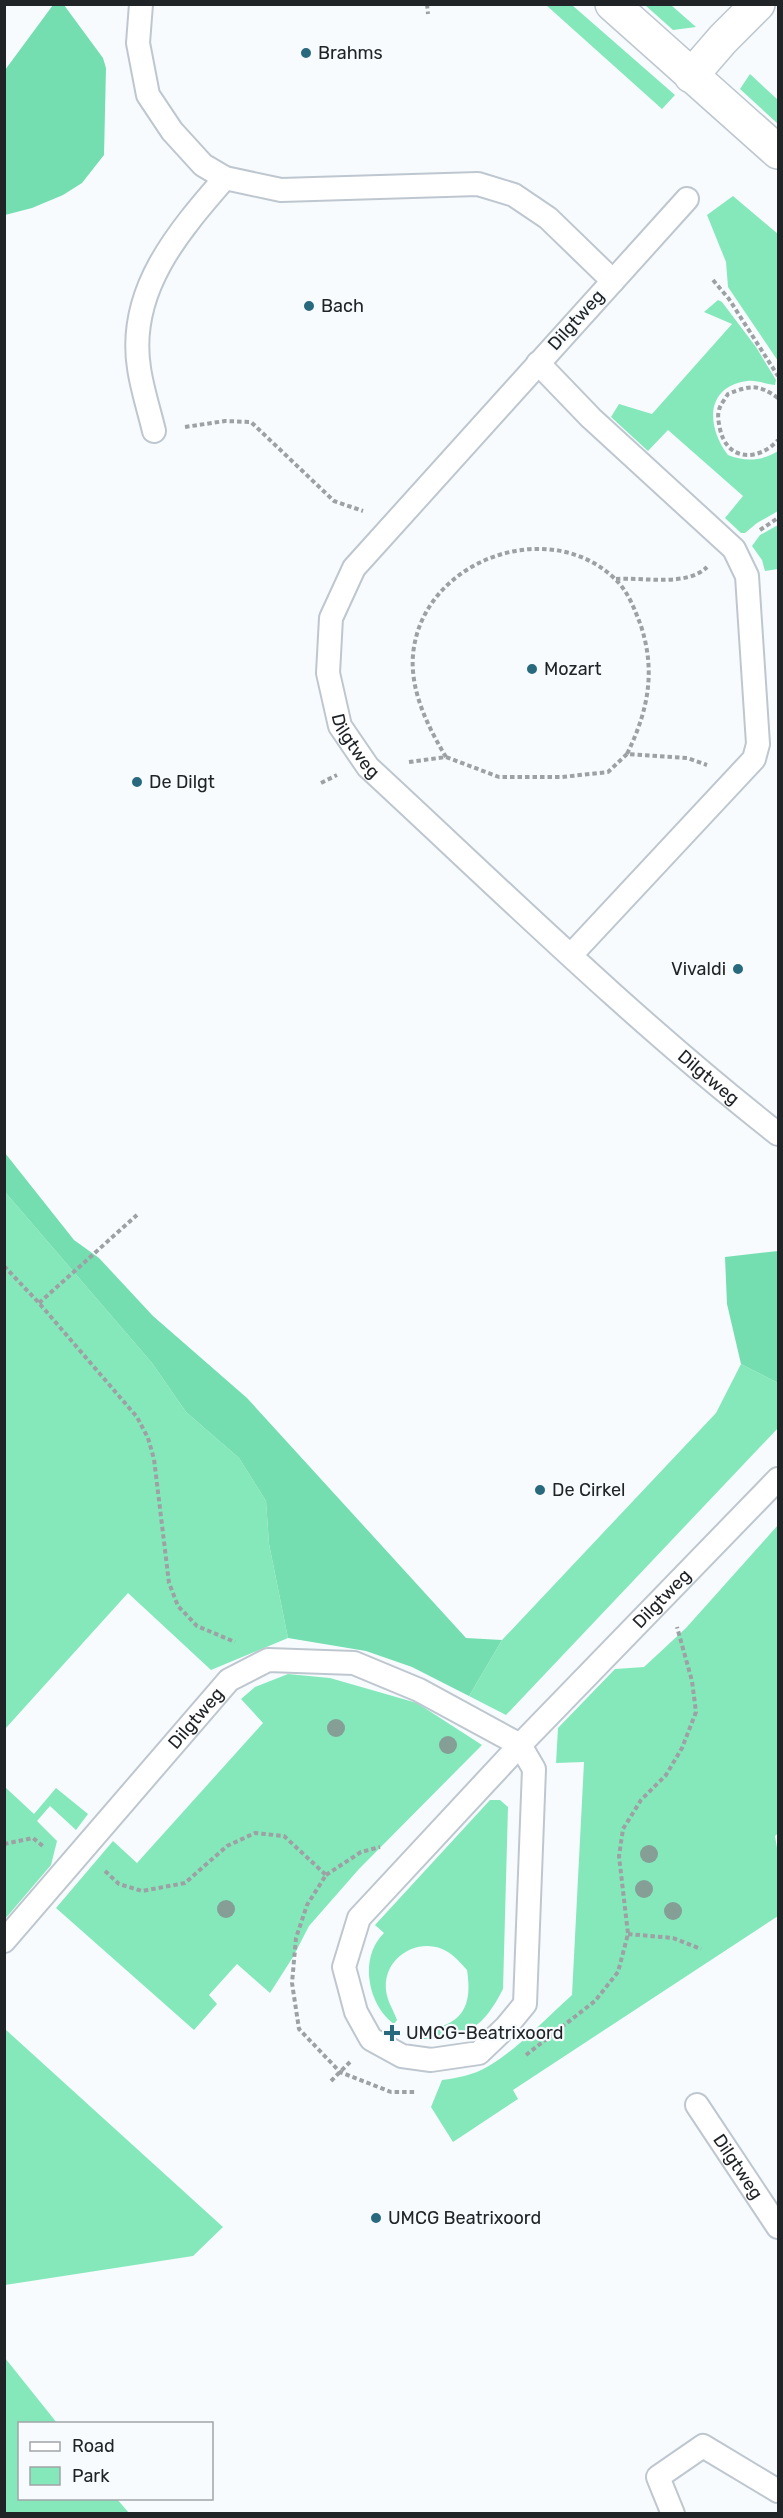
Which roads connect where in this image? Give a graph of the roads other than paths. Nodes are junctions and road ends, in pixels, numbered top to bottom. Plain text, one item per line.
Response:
1 (141, 4) edge
2 (612, 4) edge
3 (758, 4) edge
4 (691, 76) junction
5 (778, 152) edge
6 (225, 178) junction
7 (687, 199) dead end
8 (613, 280) junction
9 (538, 363) junction
10 (154, 431) road end
11 (571, 955) junction
12 (778, 1134) edge
13 (778, 1479) edge
14 (520, 1744) junction
15 (4, 1941) edge
16 (697, 2105) dead end
17 (778, 2227) edge
18 (778, 2491) edge
19 (673, 2514) edge

1 - 6 lane, Dilgtweg
2 - 4 street
3 - 4 street
4 - 5 street
6 - 8 lane, Dilgtweg
6 - 10 lane
7 - 8 lane, Dilgtweg
8 - 9 lane, Dilgtweg
9 - 11 lane
9 - 11 lane, Dilgtweg
11 - 12 lane, Dilgtweg
13 - 14 lane, Dilgtweg
14 - 14 lane, Dilgtweg
14 - 15 lane, Dilgtweg
16 - 17 lane, Dilgtweg
18 - 19 lane

